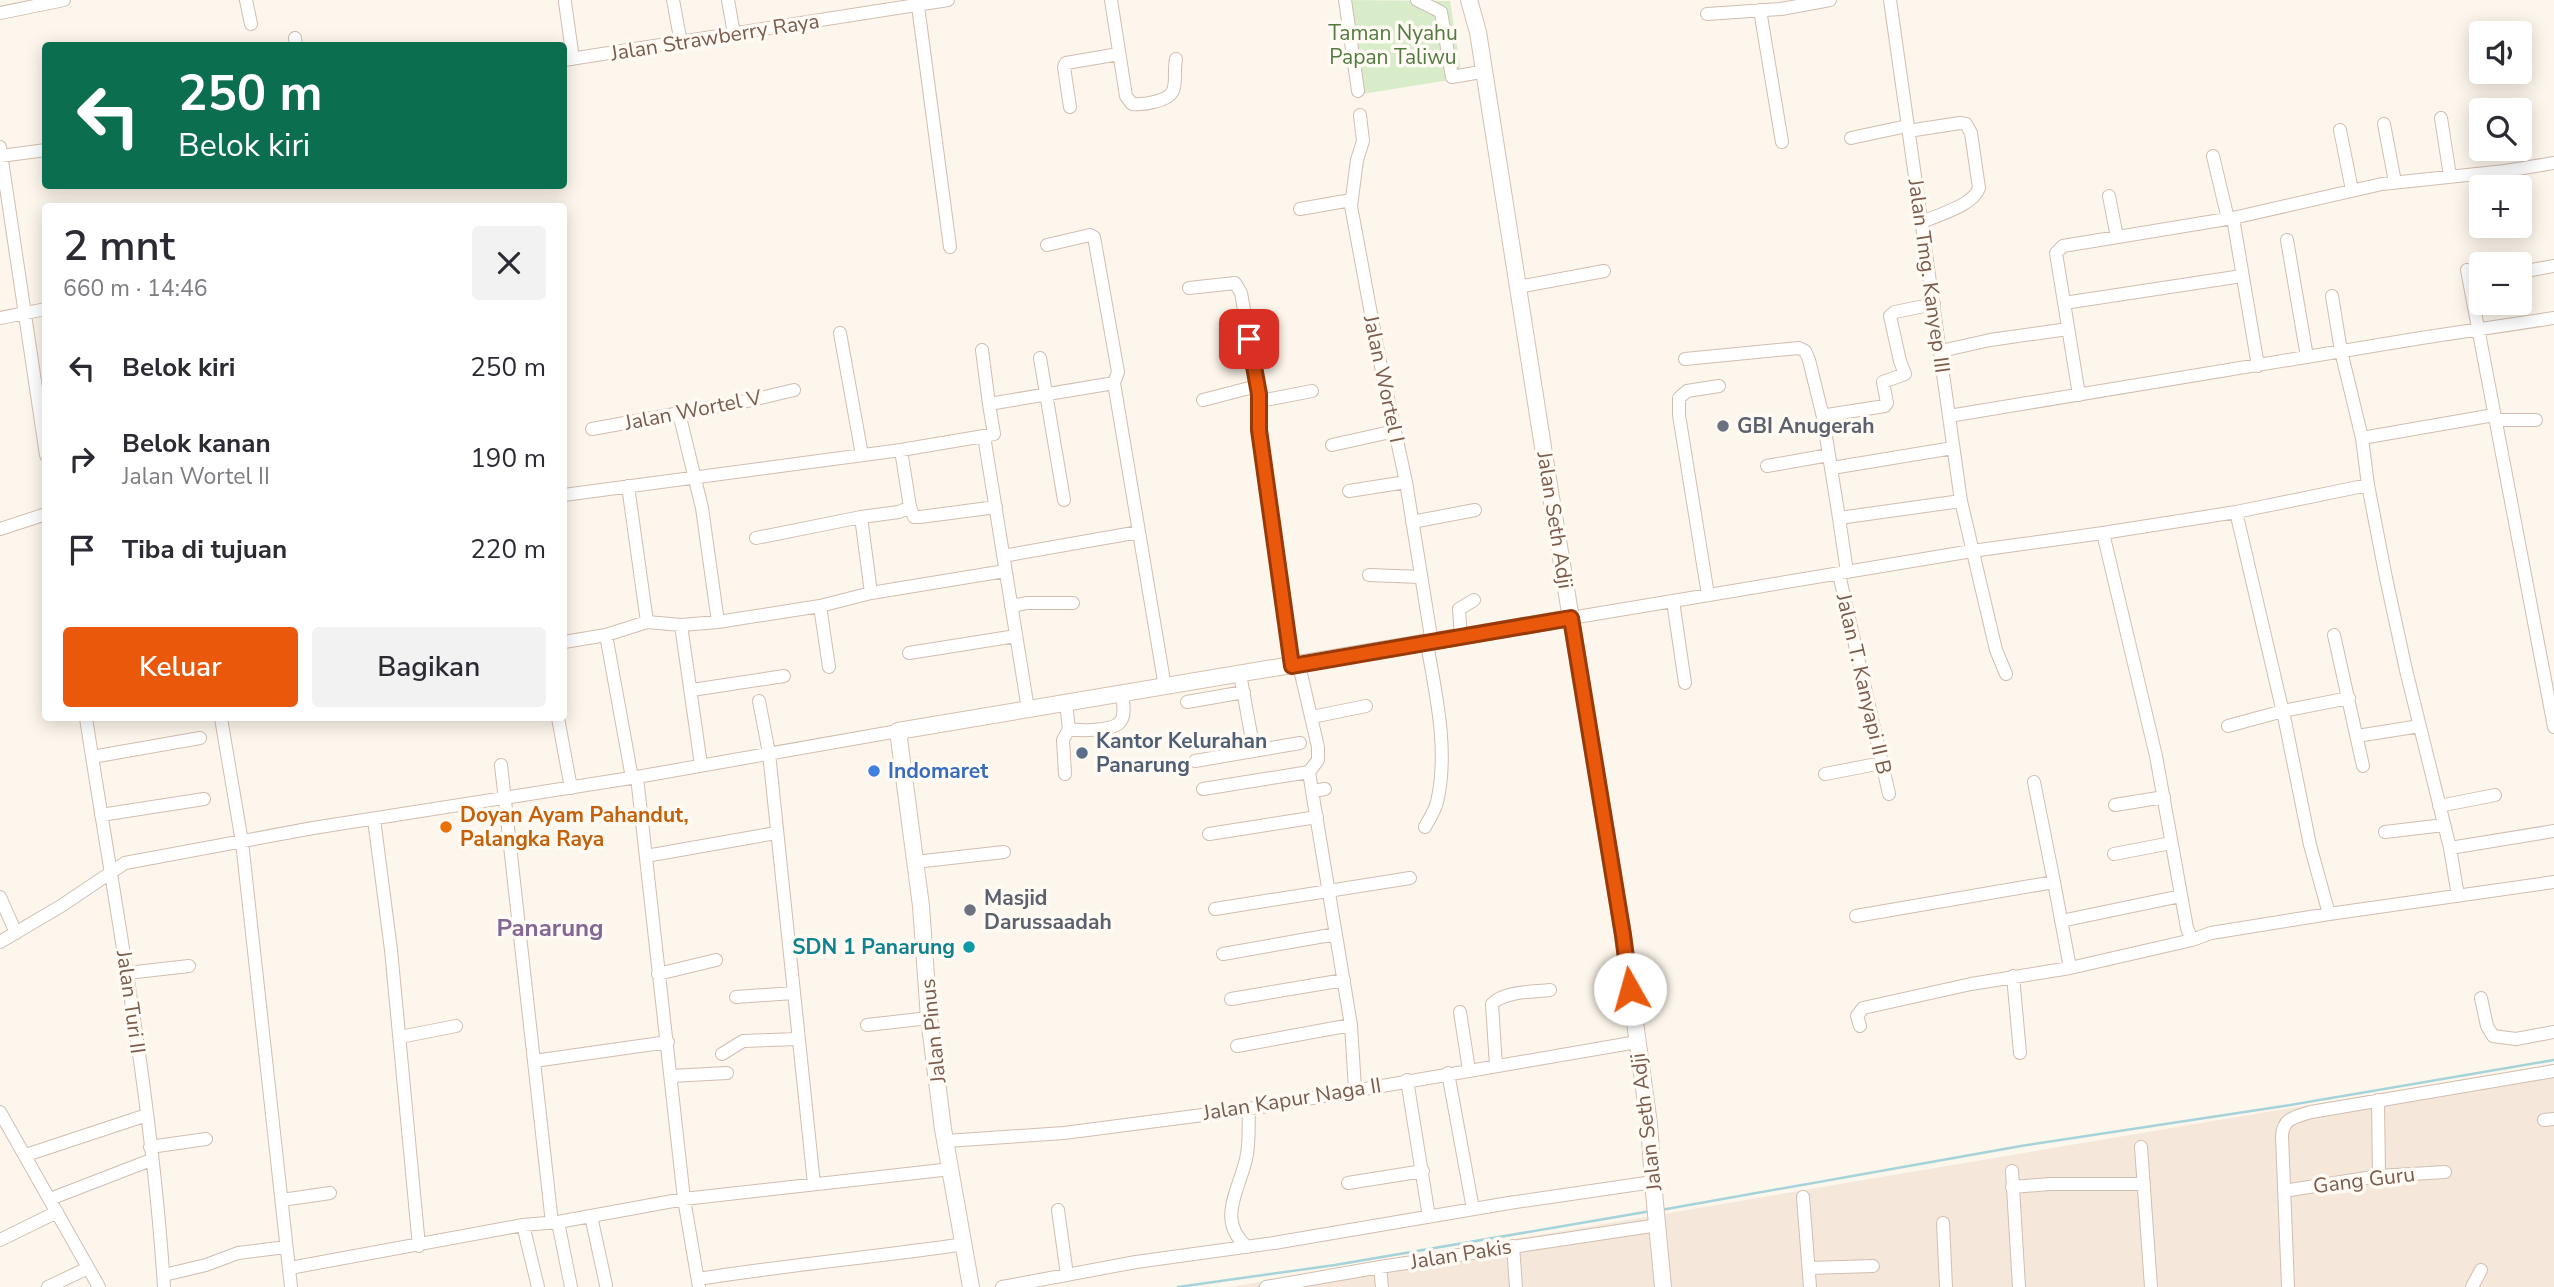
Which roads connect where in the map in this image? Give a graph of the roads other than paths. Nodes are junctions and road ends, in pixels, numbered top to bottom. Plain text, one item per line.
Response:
1 (64, 0) edge
2 (246, 0) edge
3 (673, 0) edge
4 (728, 0) edge
5 (948, 0) edge
6 (1111, 0) edge
7 (1345, 0) edge
8 (1417, 0) edge
9 (1830, 0) edge
10 (1890, 0) edge
11 (1471, 1) edge
12 (565, 2) dead end
13 (914, 4) edge
14 (1760, 10) junction
15 (0, 13) edge
16 (1707, 14) dead end
17 (251, 24) dead end
18 (734, 34) junction
19 (681, 43) junction
20 (1119, 54) junction
21 (1176, 59) dead end
22 (568, 60) edge
23 (1475, 73) dead end
24 (1358, 91) dead end
25 (1070, 107) dead end
26 (1360, 115) dead end
27 (2441, 118) dead end
28 (2384, 124) dead end
29 (1907, 128) junction
30 (2340, 130) dead end
31 (1851, 138) dead end
32 (1782, 142) dead end
33 (0, 147) edge
34 (42, 151) edge
35 (0, 156) edge
36 (2213, 156) dead end
37 (2554, 163) edge
38 (2450, 176) junction
39 (2395, 182) junction
40 (2352, 190) junction
41 (2109, 196) dead end
42 (1351, 200) junction
43 (1300, 209) dead end
44 (2231, 218) junction
45 (1922, 222) junction
46 (2117, 237) junction
47 (2287, 240) dead end
48 (1047, 245) dead end
49 (950, 247) dead end
50 (2554, 266) edge
51 (2467, 270) dead end
52 (2532, 270) edge
53 (1604, 271) dead end
54 (2242, 276) junction
55 (1518, 287) junction
56 (1189, 288) dead end
57 (2332, 296) dead end
58 (2064, 303) junction
59 (1934, 304) junction
60 (42, 310) edge
61 (25, 312) junction
62 (0, 318) edge
63 (2554, 318) edge
64 (2068, 329) junction
65 (2478, 329) junction
66 (839, 333) dead end
67 (982, 350) dead end
68 (1941, 351) junction
69 (2341, 351) junction
70 (2307, 357) junction
71 (1040, 358) dead end
72 (1685, 359) dead end
73 (2258, 366) junction
74 (1114, 383) junction
75 (1257, 386) junction
76 (1719, 386) dead end
77 (794, 390) dead end
78 (1312, 391) dead end
79 (1047, 394) junction
80 (2079, 395) junction
81 (1203, 400) dead end
82 (1260, 401) junction
83 (989, 404) junction
84 (679, 413) junction
85 (1949, 416) junction
86 (1823, 417) junction
87 (2494, 417) junction
88 (2536, 420) dead end
89 (42, 428) edge
90 (592, 429) dead end
91 (1395, 431) junction
92 (984, 436) junction
93 (2362, 438) junction
94 (1332, 445) dead end
95 (1953, 448) junction
96 (901, 450) junction
97 (862, 455) junction
98 (1830, 461) junction
99 (1767, 466) dead end
100 (694, 476) junction
101 (1406, 482) junction
102 (2368, 485) junction
103 (628, 486) junction
104 (1349, 491) dead end
105 (567, 495) edge
106 (1064, 500) dead end
107 (1961, 501) junction
108 (910, 508) junction
109 (996, 508) junction
110 (1475, 510) dead end
111 (2236, 512) junction
112 (42, 515) edge
113 (861, 517) junction
114 (1839, 518) junction
115 (1412, 522) junction
116 (0, 529) edge
117 (1139, 532) junction
118 (2103, 533) junction
119 (756, 538) dead end
120 (1972, 551) junction
121 (1003, 556) junction
122 (1005, 571) junction
123 (1843, 573) junction
124 (1369, 575) dead end
125 (1421, 577) junction
126 (871, 593) junction
127 (1708, 595) junction
128 (1474, 600) dead end
129 (1673, 601) junction
130 (1073, 603) dead end
131 (820, 606) junction
132 (1011, 606) junction
133 (1571, 618) junction
134 (647, 622) junction
135 (718, 622) junction
136 (681, 625) junction
137 (606, 635) junction
138 (2334, 635) dead end
139 (1016, 636) junction
140 (1461, 638) junction
141 (567, 642) edge
142 (1430, 643) junction
143 (909, 653) dead end
144 (1296, 665) junction
145 (829, 667) dead end
146 (1240, 674) junction
147 (2006, 674) dead end
148 (784, 676) dead end
149 (1685, 682) dead end
150 (1165, 687) junction
151 (692, 690) junction
152 (1244, 692) junction
153 (1122, 694) junction
154 (2348, 698) junction
155 (759, 701) dead end
156 (1187, 702) dead end
157 (1066, 703) junction
158 (1366, 706) dead end
159 (1028, 709) junction
160 (2283, 711) junction
161 (1312, 717) junction
162 (86, 721) edge
163 (222, 721) edge
164 (559, 721) edge
165 (2228, 726) dead end
166 (2420, 726) junction
167 (2554, 727) edge
168 (1069, 729) junction
169 (898, 731) junction
170 (2357, 737) junction
171 (200, 738) dead end
172 (1300, 743) dead end
173 (1254, 751) junction
174 (769, 753) junction
175 (92, 757) junction
176 (1195, 761) dead end
177 (1882, 763) junction
178 (501, 765) dead end
179 (701, 765) junction
180 (2363, 766) dead end
181 (1309, 772) junction
182 (1065, 774) dead end
183 (1825, 774) dead end
184 (635, 778) junction
185 (2034, 782) dead end
186 (570, 788) junction
187 (1203, 789) dead end
188 (1889, 794) dead end
189 (2495, 795) dead end
190 (2164, 797) junction
191 (504, 798) junction
192 (204, 799) dead end
193 (2115, 805) dead end
194 (2439, 806) junction
195 (101, 815) junction
196 (1318, 817) junction
197 (374, 819) junction
198 (2444, 825) junction
199 (1424, 827) dead end
200 (2554, 831) edge
201 (2385, 832) dead end
202 (776, 833) junction
203 (1209, 834) dead end
204 (242, 842) junction
205 (2171, 843) junction
206 (2450, 848) junction
207 (1004, 852) dead end
208 (2113, 854) dead end
209 (646, 856) junction
210 (915, 862) junction
211 (110, 873) junction
212 (1410, 878) dead end
213 (2054, 882) junction
214 (2554, 882) edge
215 (1328, 890) junction
216 (2181, 896) junction
217 (2458, 896) junction
218 (0, 897) edge
219 (1215, 909) dead end
220 (2329, 914) junction
221 (1856, 916) dead end
222 (2061, 921) junction
223 (16, 933) junction
224 (1336, 934) junction
225 (2192, 940) junction
226 (0, 942) edge
227 (1223, 954) dead end
228 (716, 960) dead end
229 (189, 966) dead end
230 (2070, 968) junction
231 (127, 973) junction
232 (659, 974) junction
233 (2013, 976) junction
234 (1344, 980) junction
235 (1550, 990) dead end
236 (794, 993) junction
237 (736, 997) dead end
238 (2481, 998) dead end
239 (1231, 999) dead end
240 (1460, 1012) dead end
241 (929, 1018) junction
242 (867, 1025) dead end
243 (1351, 1025) junction
244 (456, 1026) dead end
245 (1860, 1026) dead end
246 (2554, 1032) edge
247 (400, 1037) junction
248 (799, 1038) junction
249 (668, 1042) junction
250 (1637, 1042) junction
251 (1237, 1046) dead end
252 (2020, 1053) dead end
253 (722, 1054) dead end
254 (534, 1061) junction
255 (1496, 1066) junction
256 (1469, 1070) junction
257 (2554, 1071) edge
258 (727, 1073) dead end
259 (1448, 1073) junction
260 (671, 1076) junction
261 (1407, 1080) junction
262 (1355, 1089) junction
263 (2378, 1100) junction
264 (1249, 1109) junction
265 (0, 1112) edge
266 (147, 1115) junction
267 (206, 1139) dead end
268 (946, 1142) junction
269 (2141, 1147) dead end
270 (151, 1154) junction
271 (26, 1155) junction
272 (951, 1169) junction
273 (1423, 1171) junction
274 (2012, 1171) dead end
275 (2445, 1172) dead end
276 (2379, 1176) junction
277 (1653, 1182) junction
278 (1348, 1183) dead end
279 (814, 1184) junction
280 (2144, 1184) junction
281 (2012, 1187) junction
282 (2284, 1191) junction
283 (330, 1193) dead end
284 (1803, 1197) dead end
285 (50, 1199) junction
286 (684, 1199) junction
287 (282, 1200) junction
288 (1473, 1209) junction
289 (1058, 1210) dead end
290 (57, 1212) junction
291 (591, 1216) junction
292 (1429, 1217) junction
293 (1657, 1217) junction
294 (555, 1223) junction
295 (1942, 1223) dead end
296 (523, 1225) junction
297 (0, 1240) edge
298 (965, 1244) junction
299 (419, 1246) junction
300 (1513, 1246) junction
301 (286, 1247) junction
302 (1247, 1247) junction
303 (1380, 1266) junction
304 (1873, 1266) dead end
305 (88, 1268) junction
306 (290, 1268) junction
307 (1809, 1268) junction
308 (2481, 1270) dead end
309 (1067, 1275) junction
310 (164, 1281) edge
311 (699, 1283) edge
312 (1312, 1283) edge
313 (606, 1285) dead end
314 (48, 1287) edge
315 (99, 1287) edge
316 (291, 1287) edge
317 (538, 1287) edge
318 (571, 1287) edge
319 (971, 1287) edge
320 (1002, 1287) edge
321 (1266, 1287) edge
322 (1382, 1287) edge
323 (1516, 1287) edge
324 (1663, 1287) edge
325 (1810, 1287) edge
326 (1946, 1287) edge
327 (2019, 1287) edge
328 (2151, 1287) edge
329 (2288, 1287) edge
330 (2472, 1287) edge

1 - 15 street
2 - 17 street
3 - 19 street
4 - 18 street
5 - 13 street, Jalan Strawberry Raya
6 - 20 street
7 - 24 street
8 - 23 street
9 - 14 street
10 - 29 street, Jalan Tmg. Kanyep III
11 - 55 street, Jalan Seth Adji
12 - 22 street
13 - 18 street, Jalan Strawberry Raya
13 - 49 street
14 - 16 street
14 - 32 street
18 - 19 street, Jalan Strawberry Raya
19 - 22 street, Jalan Strawberry Raya
20 - 21 street
20 - 25 street
26 - 42 street, Jalan Wortel I
27 - 38 street
28 - 39 street
29 - 31 street
29 - 45 street, Jalan Tmg. Kanyep III
29 - 45 street
30 - 40 street
33 - 35 street
34 - 35 street
35 - 61 street
36 - 44 street
37 - 38 street
38 - 39 street
39 - 40 street
40 - 44 street
41 - 46 street
42 - 43 street
42 - 91 street, Jalan Wortel I
44 - 46 street
44 - 54 street
45 - 59 street, Jalan Tmg. Kanyep III
46 - 58 street
47 - 70 street
48 - 74 street
50 - 52 street
51 - 65 street
53 - 55 street
54 - 58 street
54 - 73 street
55 - 133 street, Jalan Seth Adji
56 - 75 street
57 - 69 street
58 - 64 street
59 - 68 street, Jalan Tmg. Kanyep III
59 - 86 street
60 - 61 street
61 - 62 street
61 - 89 street
63 - 65 street
64 - 68 street
64 - 80 street
65 - 69 street
65 - 87 street
66 - 97 street
67 - 83 street
68 - 85 street, Jalan Tmg. Kanyep III
69 - 70 street
69 - 93 street
70 - 73 street
71 - 79 street
72 - 86 street, Jalan T. Kanyapi II B
73 - 80 street
74 - 79 street
74 - 117 street
75 - 81 street
75 - 82 street
76 - 127 street
77 - 84 street, Jalan Wortel V
78 - 82 street
79 - 83 street
79 - 106 street
80 - 85 street
82 - 144 street
83 - 92 street
84 - 90 street, Jalan Wortel V
84 - 100 street
85 - 95 street, Jalan Tmg. Kanyep III
86 - 98 street, Jalan T. Kanyapi II B
87 - 88 street
87 - 93 street
87 - 167 street
91 - 94 street
91 - 101 street, Jalan Wortel I
92 - 96 street
92 - 109 street
93 - 102 street
95 - 98 street
95 - 107 street, Jalan Tmg. Kanyep III
96 - 97 street
96 - 108 street
97 - 100 street
98 - 99 street
98 - 114 street, Jalan T. Kanyapi II B
100 - 103 street
100 - 135 street
101 - 104 street
101 - 115 street, Jalan Wortel I
102 - 111 street
102 - 166 street
103 - 105 street
103 - 134 street
107 - 114 street
107 - 120 street, Jalan Tmg. Kanyep III
108 - 109 street
108 - 113 street
109 - 121 street
110 - 115 street
111 - 118 street
111 - 160 street
112 - 116 street
113 - 119 street
113 - 126 street
114 - 123 street, Jalan T. Kanyapi II B
115 - 125 street, Jalan Wortel I
117 - 121 street
117 - 150 street
118 - 120 street
118 - 190 street
120 - 123 street
120 - 147 street, Jalan Tmg. Kanyep III
121 - 122 street
122 - 126 street
122 - 132 street
123 - 127 street
123 - 177 street, Jalan T. Kanyapi II B
124 - 125 street
125 - 142 street, Jalan Wortel I
126 - 131 street
127 - 129 street
128 - 140 street
129 - 133 street
129 - 149 street
130 - 132 street
131 - 135 street
131 - 145 street
132 - 139 street
133 - 140 street
133 - 250 street, Jalan Seth Adji
134 - 136 street
134 - 137 street
135 - 136 street
136 - 151 street
137 - 141 street
137 - 184 street
138 - 154 street
139 - 143 street
139 - 159 street
140 - 142 street
142 - 144 street
142 - 199 street, Jalan Wortel I
144 - 146 street
144 - 161 street
146 - 150 street
146 - 152 street
148 - 151 street
150 - 153 street
151 - 179 street
152 - 156 street
152 - 173 street
153 - 157 street
153 - 168 street
154 - 160 street
154 - 170 street
155 - 174 street
157 - 159 street
157 - 168 street
158 - 161 street
159 - 169 street
160 - 165 street
160 - 220 street
161 - 181 street
162 - 175 street, Jalan Turi II
163 - 204 street
164 - 186 street
166 - 170 street
166 - 194 street
168 - 182 street
169 - 174 street
169 - 210 street, Jalan Pinus
170 - 180 street
171 - 175 street
172 - 173 street
173 - 176 street
174 - 179 street
174 - 202 street
175 - 195 street, Jalan Turi II
177 - 183 street
177 - 188 street, Jalan T. Kanyapi II B
178 - 191 street
179 - 184 street
181 - 187 street
181 - 196 street
184 - 186 street
184 - 209 street
185 - 213 street
186 - 191 street
189 - 194 street
190 - 193 street
190 - 205 street
191 - 197 street
191 - 254 street
192 - 195 street
194 - 198 street
195 - 211 street, Jalan Turi II
196 - 203 street
196 - 215 street
197 - 204 street
197 - 247 street
198 - 201 street
198 - 206 street
200 - 206 street
202 - 209 street
202 - 236 street
204 - 211 street
204 - 287 street
205 - 208 street
205 - 216 street
206 - 217 street
207 - 210 street
209 - 232 street
210 - 241 street, Jalan Pinus
211 - 223 street
211 - 231 street, Jalan Turi II
212 - 215 street
213 - 221 street
213 - 222 street
214 - 217 street
215 - 219 street
215 - 224 street
216 - 222 street
216 - 225 street
217 - 220 street
218 - 223 street
220 - 225 street
222 - 230 street
223 - 226 street
224 - 227 street
224 - 234 street
225 - 230 street
228 - 232 street
229 - 231 street
230 - 233 street
231 - 266 street, Jalan Turi II
232 - 249 street
233 - 245 street
233 - 252 street
234 - 239 street
234 - 243 street
235 - 255 street
236 - 237 street
236 - 248 street
238 - 246 street
240 - 256 street
241 - 242 street
241 - 268 street, Jalan Pinus
243 - 251 street
243 - 262 street
244 - 247 street
247 - 299 street
248 - 253 street
248 - 279 street
249 - 254 street
249 - 260 street
250 - 255 street, Jalan Kapur Naga II
250 - 277 street, Jalan Seth Adji
254 - 294 street
255 - 256 street, Jalan Kapur Naga II
256 - 259 street, Jalan Kapur Naga II
257 - 263 street
258 - 260 street
259 - 261 street, Jalan Kapur Naga II
259 - 288 street
260 - 286 street
261 - 262 street, Jalan Kapur Naga II
261 - 273 street
262 - 264 street, Jalan Kapur Naga II
263 - 276 street
263 - 282 street
264 - 268 street, Jalan Kapur Naga II
264 - 302 street
265 - 271 street
266 - 270 street, Jalan Turi II
266 - 271 street
267 - 270 street
268 - 272 street, Jalan Pinus
269 - 280 street
270 - 285 street
270 - 310 street, Jalan Turi II
271 - 285 street
272 - 279 street
272 - 298 street, Jalan Pinus
273 - 278 street
273 - 292 street
274 - 281 street
275 - 276 street, Gang Guru
276 - 282 street, Gang Guru
277 - 288 street
277 - 293 street, Jalan Seth Adji
279 - 286 street
280 - 281 street
280 - 328 street
281 - 327 street
282 - 329 street
283 - 287 street
284 - 307 street
285 - 290 street
286 - 291 street
286 - 311 street
287 - 301 street
288 - 292 street
289 - 309 street
290 - 297 street
290 - 305 street
291 - 294 street
291 - 313 street
292 - 302 street
293 - 300 street, Jalan Pakis
293 - 324 street, Jalan Seth Adji
294 - 296 street
294 - 318 street
295 - 326 street
296 - 299 street
296 - 317 street
298 - 311 street
298 - 319 street, Jalan Pinus
299 - 306 street
300 - 303 street, Jalan Pakis
300 - 323 street
301 - 306 street
301 - 310 street
302 - 309 street
303 - 312 street, Jalan Pakis
303 - 322 street
304 - 307 street
305 - 314 street
305 - 315 street
306 - 316 street
307 - 325 street
308 - 330 street
309 - 320 street
312 - 321 street, Jalan Pakis

